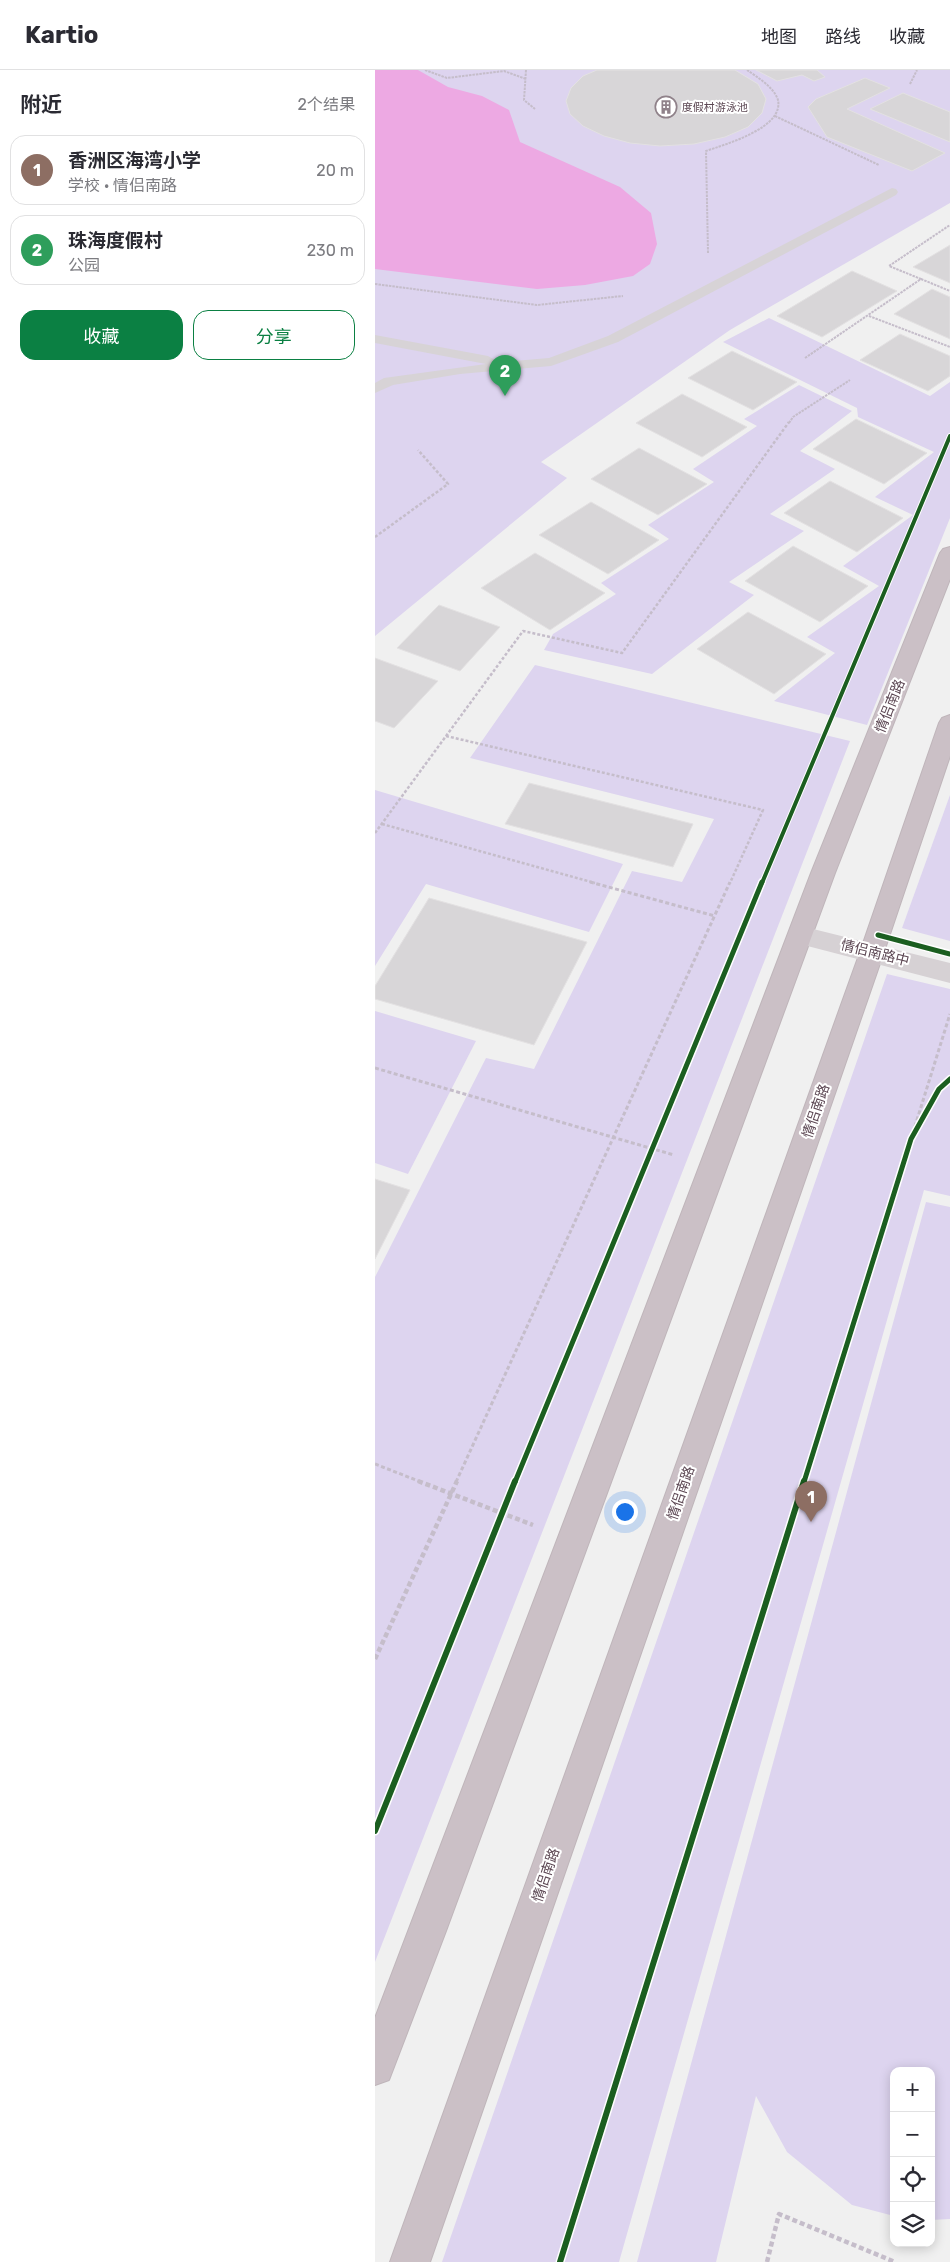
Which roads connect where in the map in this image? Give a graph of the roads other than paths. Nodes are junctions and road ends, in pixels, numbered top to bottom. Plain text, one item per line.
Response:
1 (892, 192) dead end
2 (375, 339) edge
3 (514, 365) junction
4 (375, 389) edge
5 (950, 553) edge
6 (950, 723) edge
7 (801, 935) junction
8 (872, 952) junction
9 (950, 972) edge
10 (375, 2066) edge
11 (409, 2262) edge

1 - 3 lane
2 - 3 lane
3 - 4 lane
5 - 7 highway, 情侣南路
6 - 8 highway, 情侣南路
7 - 8 street, 情侣南路中
7 - 10 highway, 情侣南路
8 - 9 street, 情侣南路中
8 - 11 highway, 情侣南路

